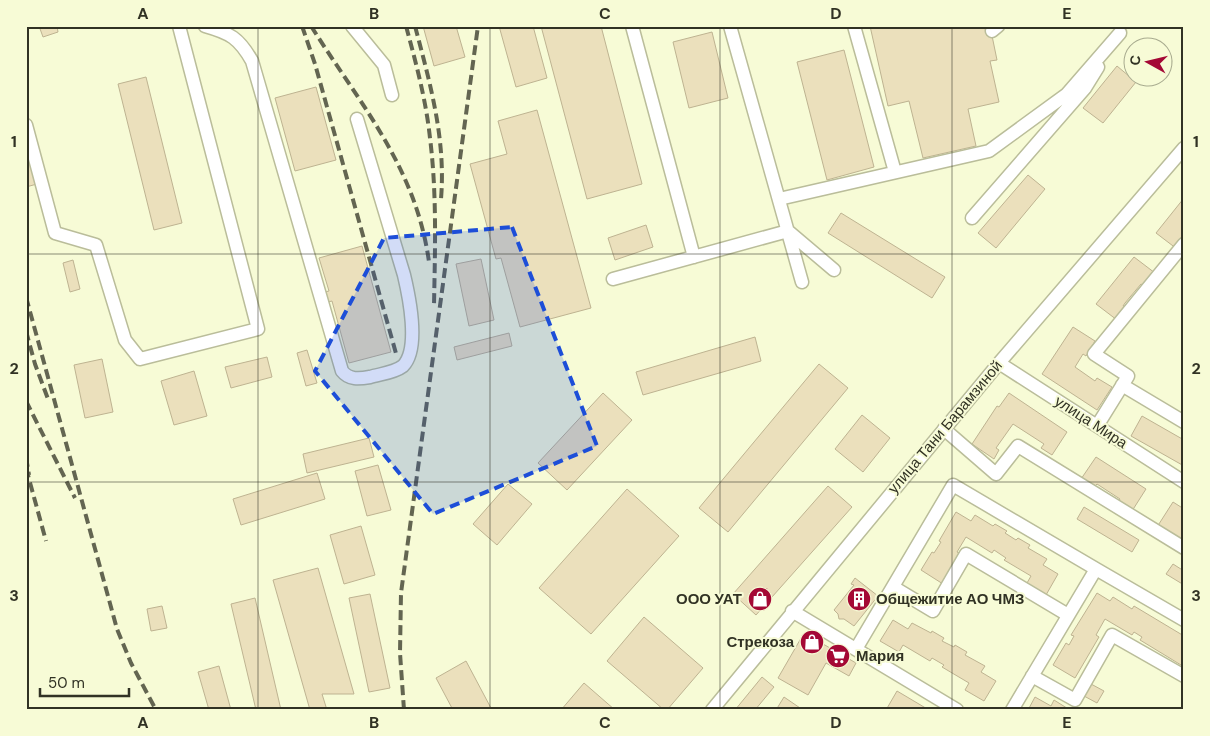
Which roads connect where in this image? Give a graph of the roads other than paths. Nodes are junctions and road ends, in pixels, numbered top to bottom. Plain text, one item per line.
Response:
1 (179, 26) edge
2 (205, 26) edge
3 (352, 26) edge
4 (632, 26) edge
5 (730, 26) edge
6 (854, 26) edge
7 (1119, 30) edge
8 (392, 95) dead end
9 (357, 119) dead end
10 (26, 126) edge
11 (1184, 148) edge
12 (895, 172) junction
13 (779, 199) junction
14 (972, 218) dead end
15 (788, 231) junction
16 (1184, 244) edge
17 (694, 257) junction
18 (834, 270) dead end
19 (613, 279) dead end
20 (802, 282) dead end
21 (999, 363) junction
22 (1122, 385) junction
23 (1184, 422) edge
24 (1097, 426) junction
25 (944, 429) junction
26 (1184, 482) edge
27 (1184, 548) edge
28 (1096, 569) junction
29 (893, 587) junction
30 (792, 611) junction
31 (1068, 615) junction
32 (1184, 620) edge
33 (856, 649) junction
34 (1032, 676) junction
35 (1184, 676) edge
36 (712, 710) edge
37 (957, 710) edge
38 (1012, 710) edge

1 - 10 street
2 - 9 street
3 - 8 street
4 - 17 street
5 - 13 street
6 - 12 street
7 - 12 street
7 - 14 street
11 - 21 street, улица Тани Барамзиной
12 - 13 street
13 - 15 street
15 - 17 street
15 - 18 street
15 - 20 street
16 - 22 street
17 - 19 street
21 - 24 street, улица Мира
21 - 25 street, улица Тани Барамзиной
22 - 23 street
22 - 24 street
24 - 26 street, улица Мира
25 - 27 street
25 - 30 street, улица Тани Барамзиной
28 - 29 street
28 - 31 street
28 - 32 street
29 - 31 street
29 - 33 street
30 - 33 street
30 - 36 street, улица Тани Барамзиной
31 - 34 street
33 - 37 street
34 - 35 street
34 - 38 street

